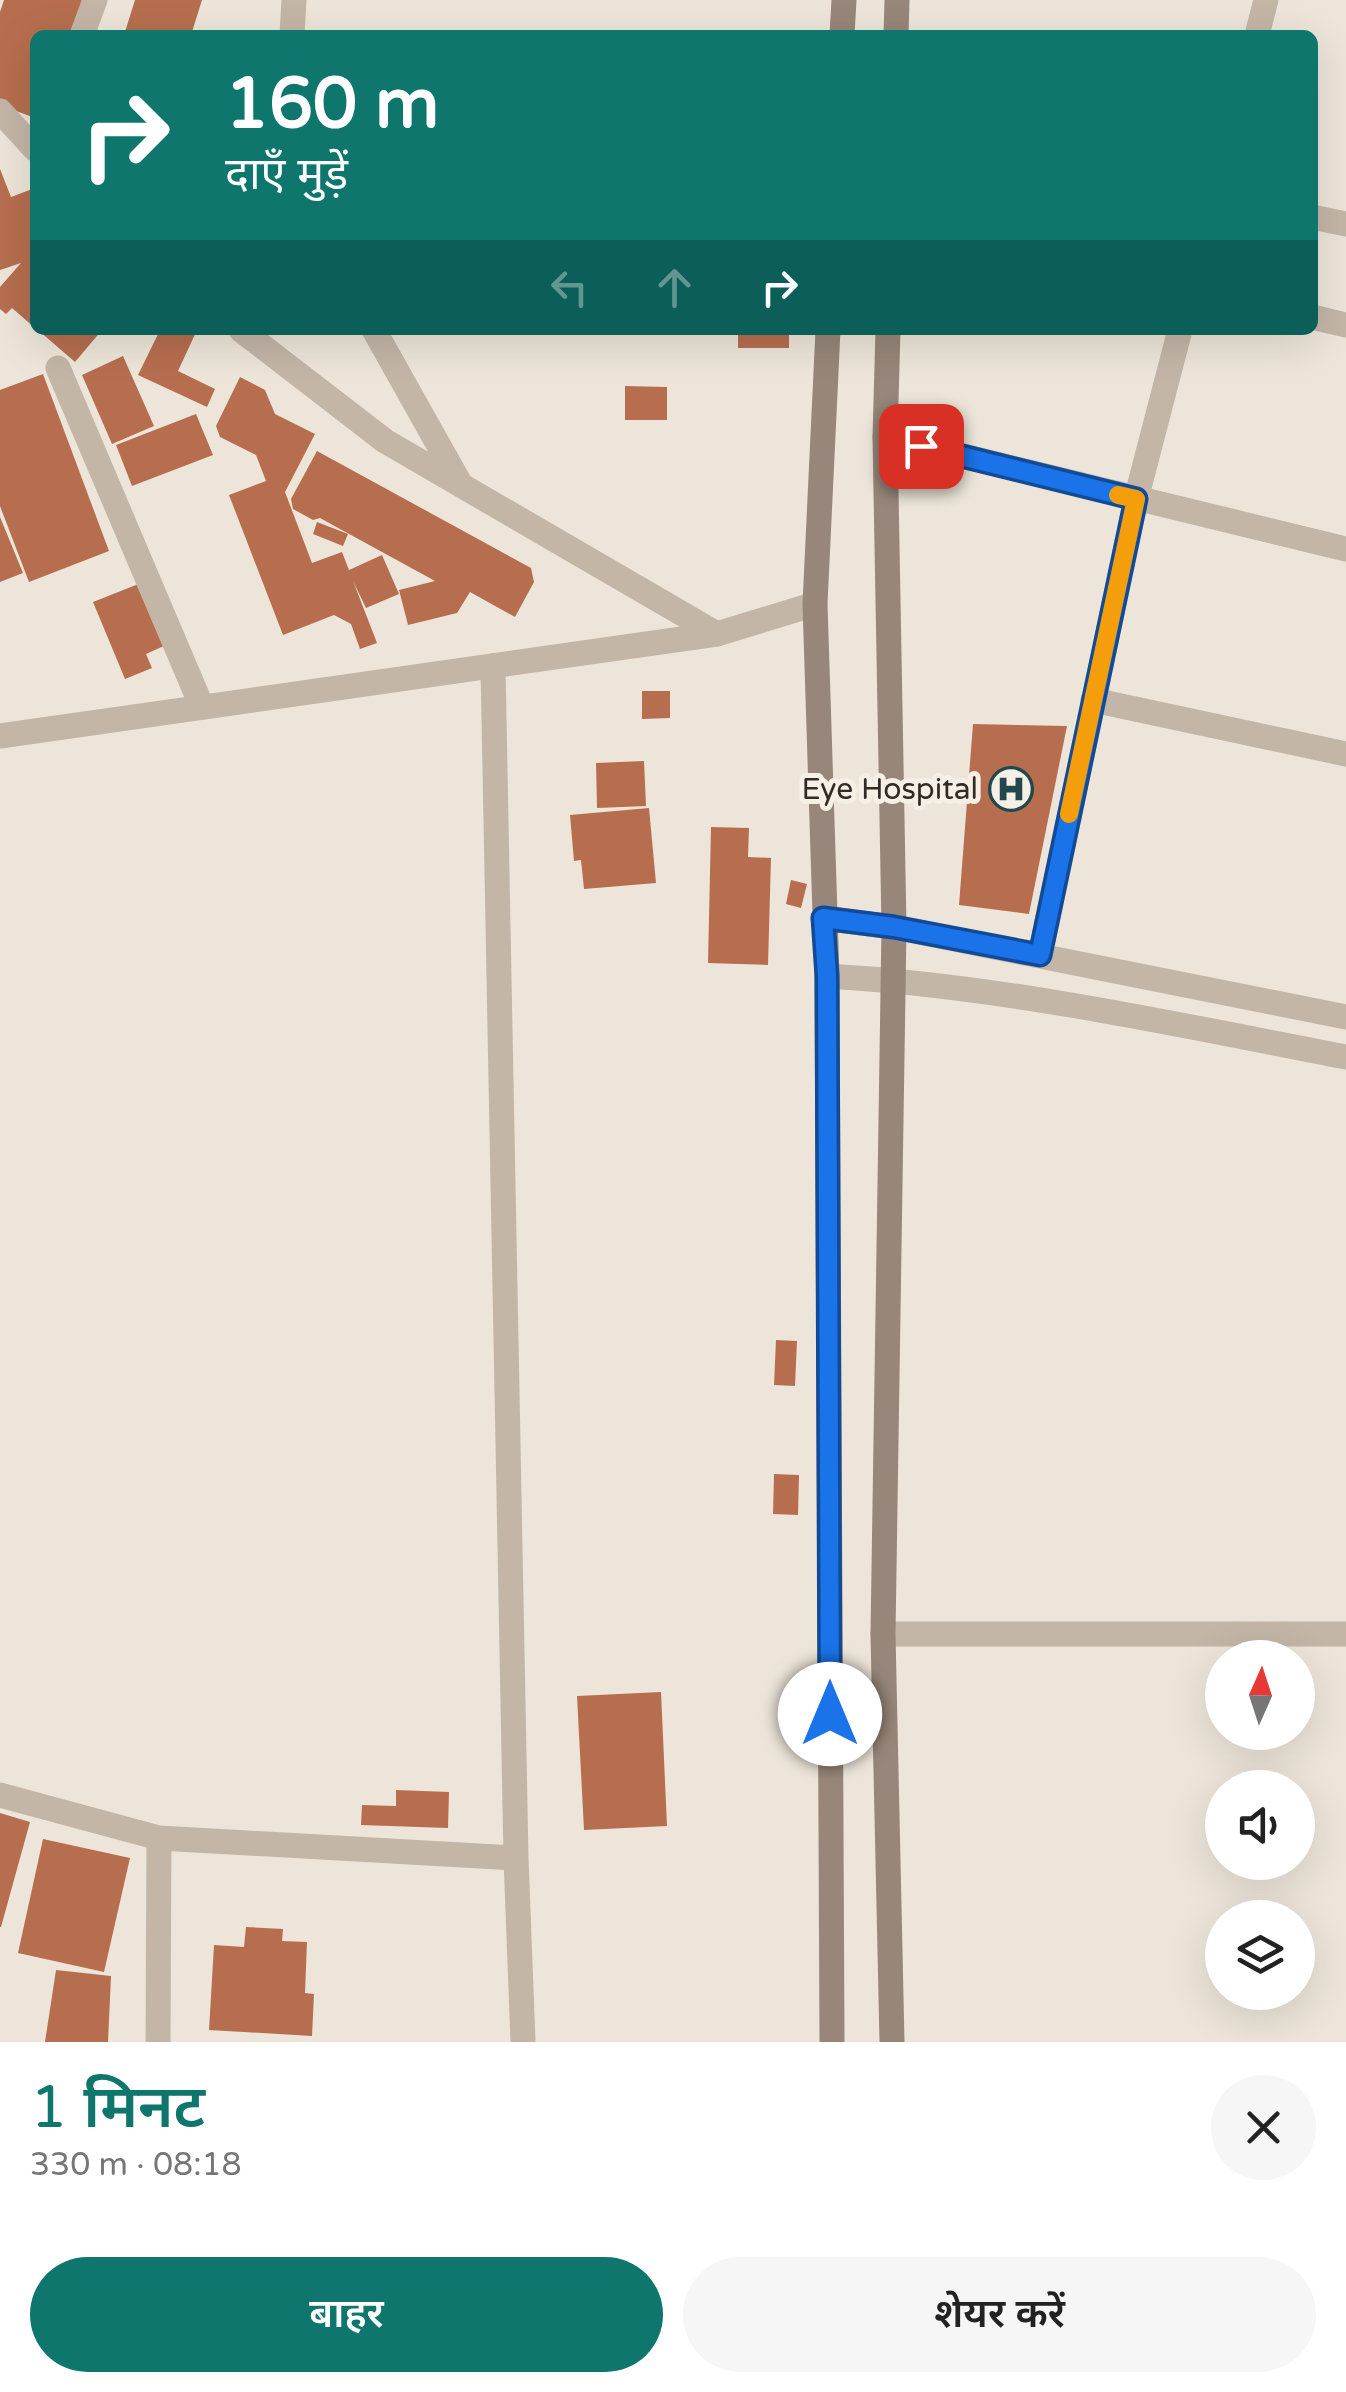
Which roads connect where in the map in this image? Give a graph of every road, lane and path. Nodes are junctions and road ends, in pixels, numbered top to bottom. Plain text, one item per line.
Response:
1 (95, 0) edge
2 (294, 0) edge
3 (844, 0) edge
4 (897, 0) edge
5 (1266, 0) edge
6 (84, 30) edge
7 (292, 30) edge
8 (842, 30) edge
9 (896, 30) edge
10 (1258, 30) edge
11 (0, 111) edge
12 (30, 144) edge
13 (1318, 219) edge
14 (1346, 224) edge
15 (1318, 318) edge
16 (1346, 325) edge
17 (248, 335) edge
18 (377, 335) edge
19 (828, 335) edge
20 (888, 335) edge
21 (1179, 335) edge
22 (58, 368) dead end
23 (886, 437) junction
24 (461, 485) junction
25 (1136, 499) junction
26 (1346, 548) edge
27 (815, 604) junction
28 (718, 634) junction
29 (492, 666) junction
30 (1093, 700) junction
31 (202, 707) junction
32 (0, 736) edge
33 (1346, 754) edge
34 (823, 918) junction
35 (894, 927) junction
36 (1040, 955) junction
37 (827, 976) junction
38 (892, 980) junction
39 (1346, 1016) edge
40 (1346, 1057) edge
41 (883, 1634) junction
42 (1346, 1634) edge
43 (0, 1796) edge
44 (159, 1838) junction
45 (516, 1858) junction
46 (158, 2042) edge
47 (524, 2042) edge
48 (832, 2042) edge
49 (892, 2042) edge

1 - 6 street
2 - 7 street
3 - 8 main road
4 - 9 main road
5 - 10 street
11 - 12 street
13 - 14 street
15 - 16 street
17 - 24 street
18 - 24 street
19 - 27 main road
20 - 23 main road
21 - 25 street
22 - 31 street
23 - 25 street
23 - 35 main road
24 - 28 street
25 - 26 street
25 - 30 street
27 - 28 street
27 - 34 main road
28 - 29 street
29 - 31 street
29 - 45 street
30 - 33 street
30 - 36 street
31 - 32 street
34 - 35 street
34 - 37 main road
35 - 36 street
35 - 38 main road
36 - 39 street
37 - 38 street
37 - 48 main road
38 - 40 street
38 - 41 main road
41 - 42 street
41 - 49 main road
43 - 44 street
44 - 45 street
44 - 46 street
45 - 47 street

